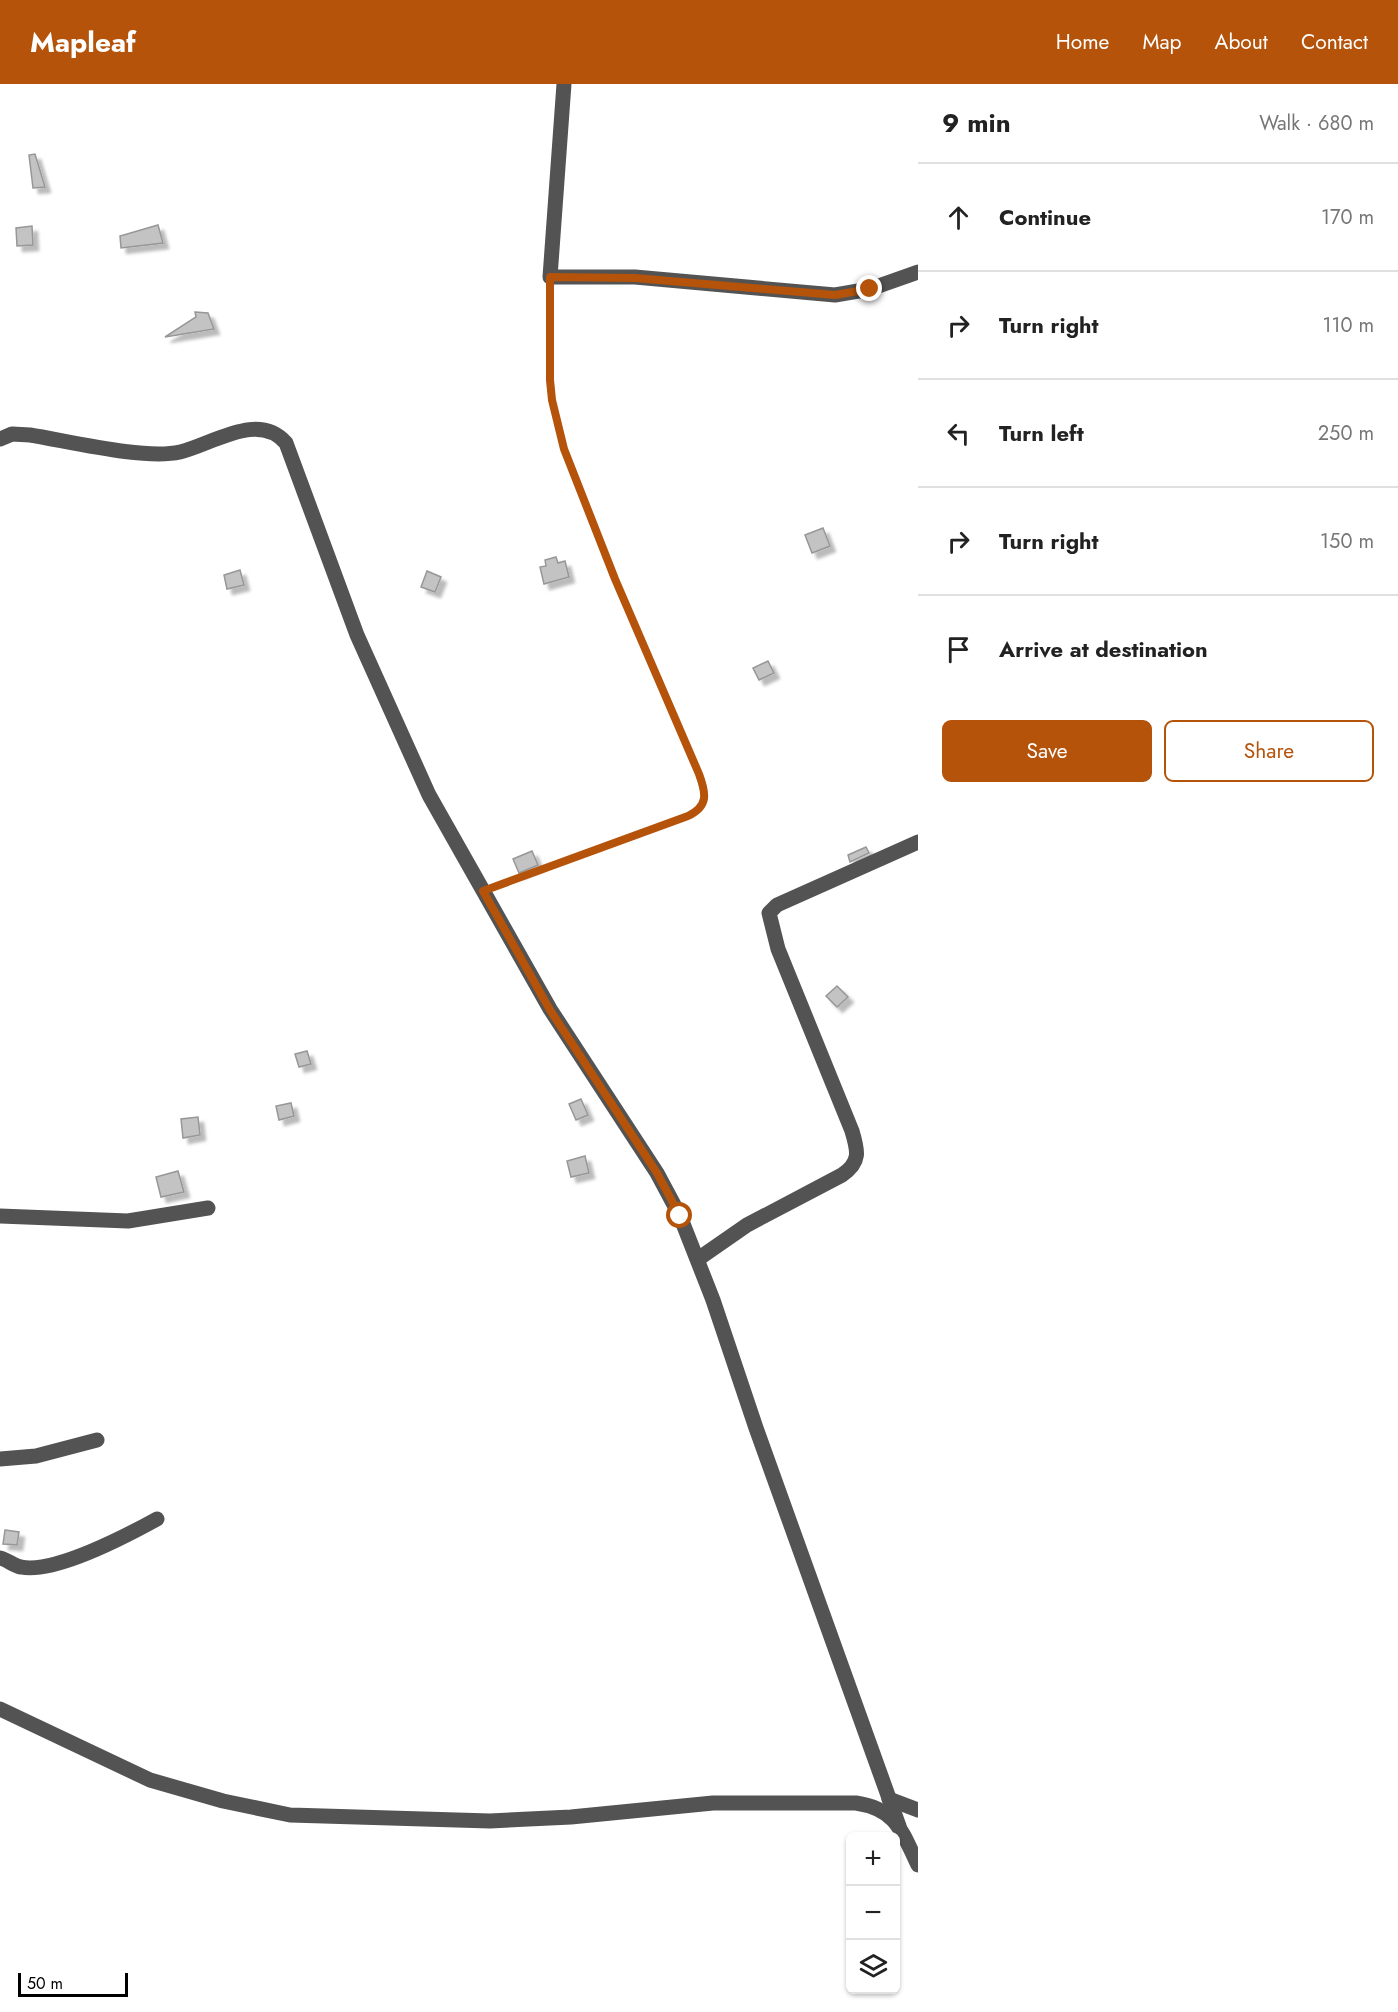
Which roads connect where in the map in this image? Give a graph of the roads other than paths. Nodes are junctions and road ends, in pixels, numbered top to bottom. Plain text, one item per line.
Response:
1 (564, 84) edge
2 (918, 272) edge
3 (0, 439) edge
4 (918, 842) edge
5 (208, 1208) dead end
6 (0, 1216) edge
7 (698, 1259) junction
8 (97, 1440) dead end
9 (0, 1459) edge
10 (157, 1519) dead end
11 (0, 1558) edge
12 (0, 1709) edge
13 (889, 1799) junction
14 (918, 1810) edge
15 (899, 1826) junction
16 (918, 1865) edge

1 - 2 street
3 - 7 street
4 - 7 street
5 - 6 street
7 - 13 street
8 - 9 street
10 - 11 street
12 - 15 street
13 - 14 street
13 - 15 street
15 - 16 street

